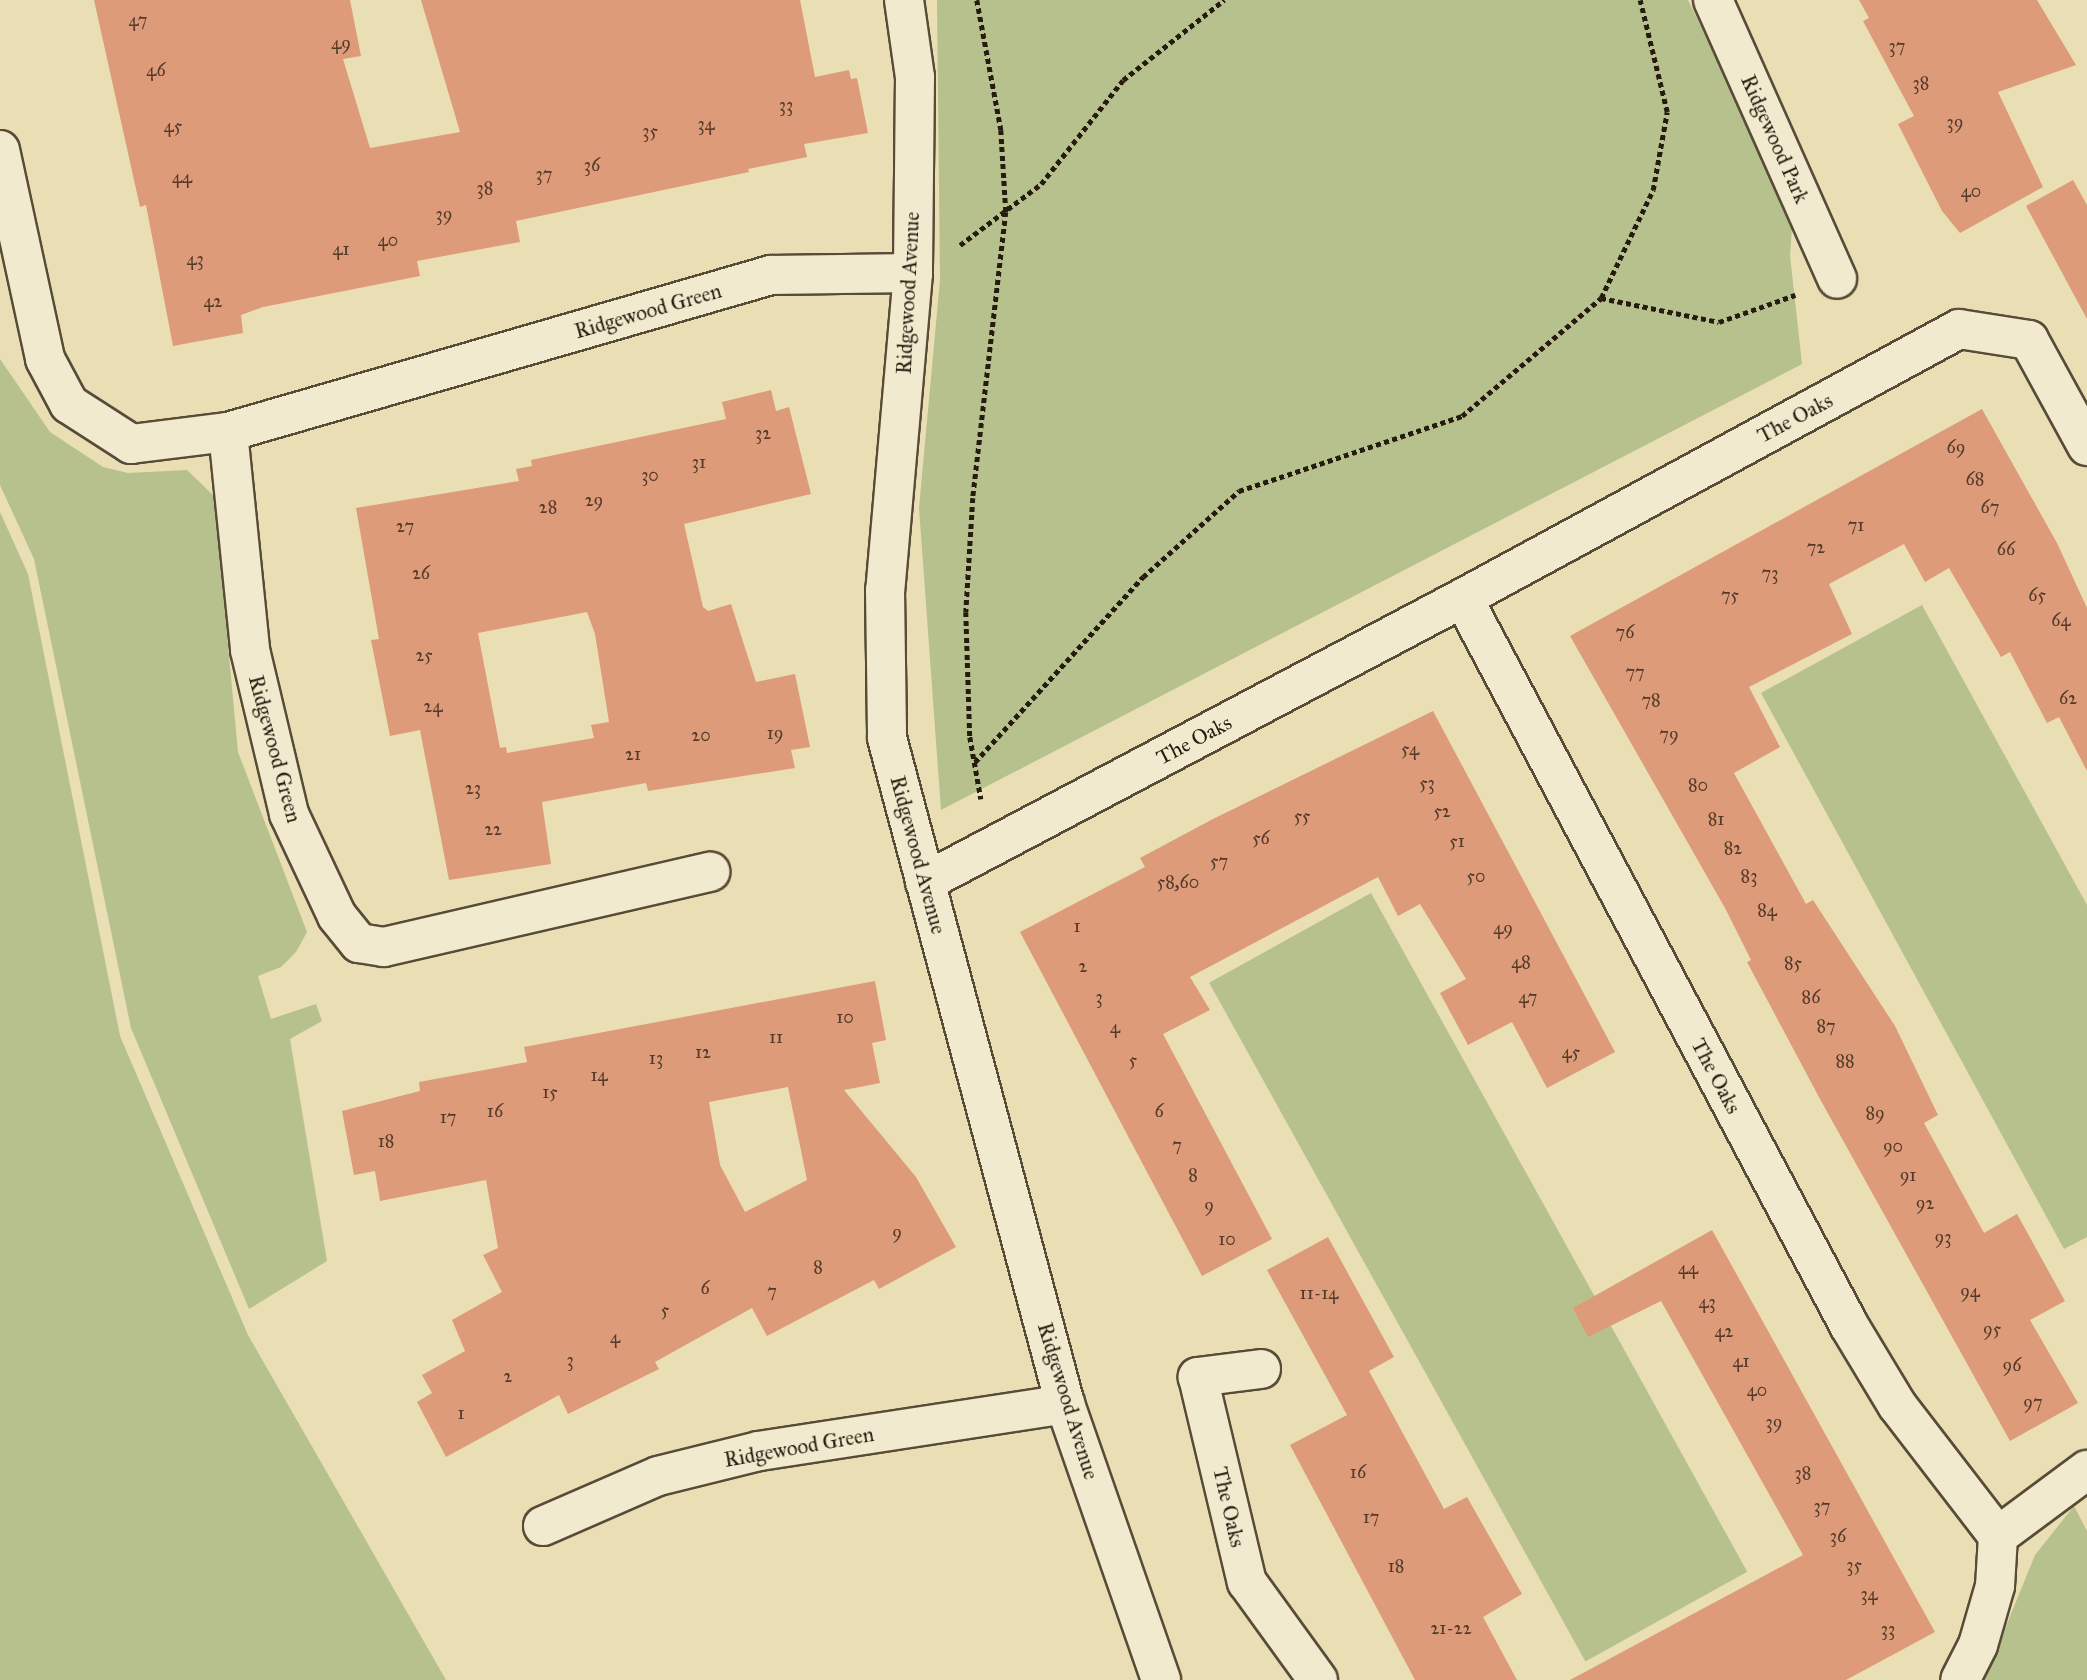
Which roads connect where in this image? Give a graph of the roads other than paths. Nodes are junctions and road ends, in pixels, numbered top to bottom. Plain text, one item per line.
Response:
1 (904, 0) edge
2 (1713, 0) edge
3 (0, 150) edge
4 (913, 273) junction
5 (1837, 279) road end
6 (228, 432) junction
7 (2086, 442) edge
8 (1463, 598) junction
9 (710, 872) dead end
10 (925, 882) junction
11 (1261, 1369) dead end
12 (1065, 1404) junction
13 (2087, 1470) edge
14 (543, 1526) dead end
15 (1998, 1536) junction
16 (1161, 1680) edge
17 (1318, 1680) edge
18 (1960, 1680) edge

1 - 4 street, Ridgewood Avenue
2 - 5 street, Ridgewood Park
3 - 6 street, Ridgewood Green
4 - 6 street, Ridgewood Green
4 - 10 street, Ridgewood Avenue
6 - 9 street, Ridgewood Green
7 - 8 street, The Oaks
8 - 10 street, The Oaks
8 - 15 street, The Oaks
10 - 12 street, Ridgewood Avenue
11 - 17 street, The Oaks
12 - 14 street, Ridgewood Green
12 - 16 street, Ridgewood Avenue
13 - 15 street
15 - 18 street

